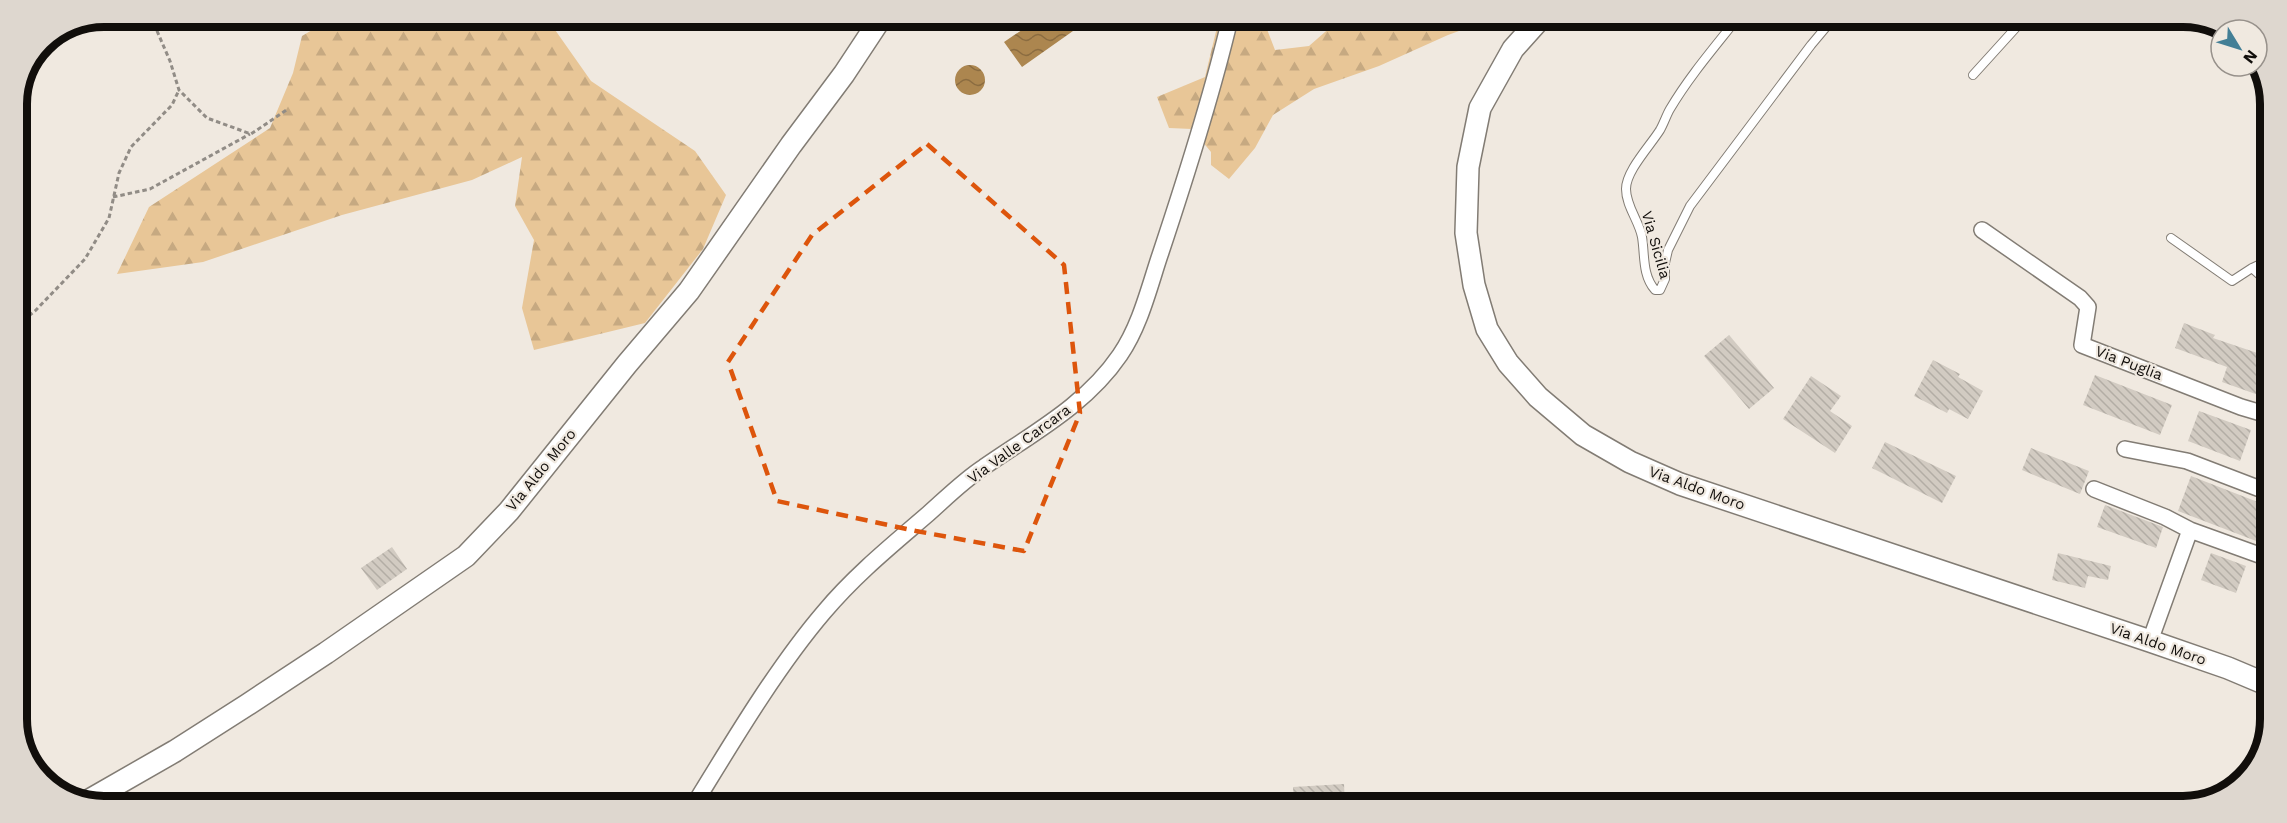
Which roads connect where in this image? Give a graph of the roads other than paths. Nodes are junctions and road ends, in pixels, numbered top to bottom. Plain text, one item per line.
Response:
1 (875, 27) edge
2 (1228, 27) edge
3 (1533, 27) edge
4 (1730, 27) edge
5 (1826, 27) edge
6 (2017, 27) edge
7 (1973, 75) dead end
8 (1982, 230) dead end
9 (2171, 238) dead end
10 (2260, 264) edge
11 (2252, 268) junction
12 (2260, 275) edge
13 (2260, 413) edge
14 (2125, 449) dead end
15 (2094, 489) dead end
16 (2260, 489) edge
17 (2190, 530) junction
18 (2260, 555) edge
19 (2150, 641) junction
20 (2260, 681) edge
21 (97, 796) edge
22 (699, 796) edge

1 - 21 main road, Via Aldo Moro
2 - 22 street, Via Valle Carcara
3 - 19 main road, Via Aldo Moro
4 - 5 lane, Via Sicilia
6 - 7 lane
8 - 13 street, Via Puglia
9 - 11 lane
10 - 11 lane
11 - 12 lane
14 - 16 street
15 - 17 street
17 - 18 street
17 - 19 street
19 - 20 main road, Via Aldo Moro

